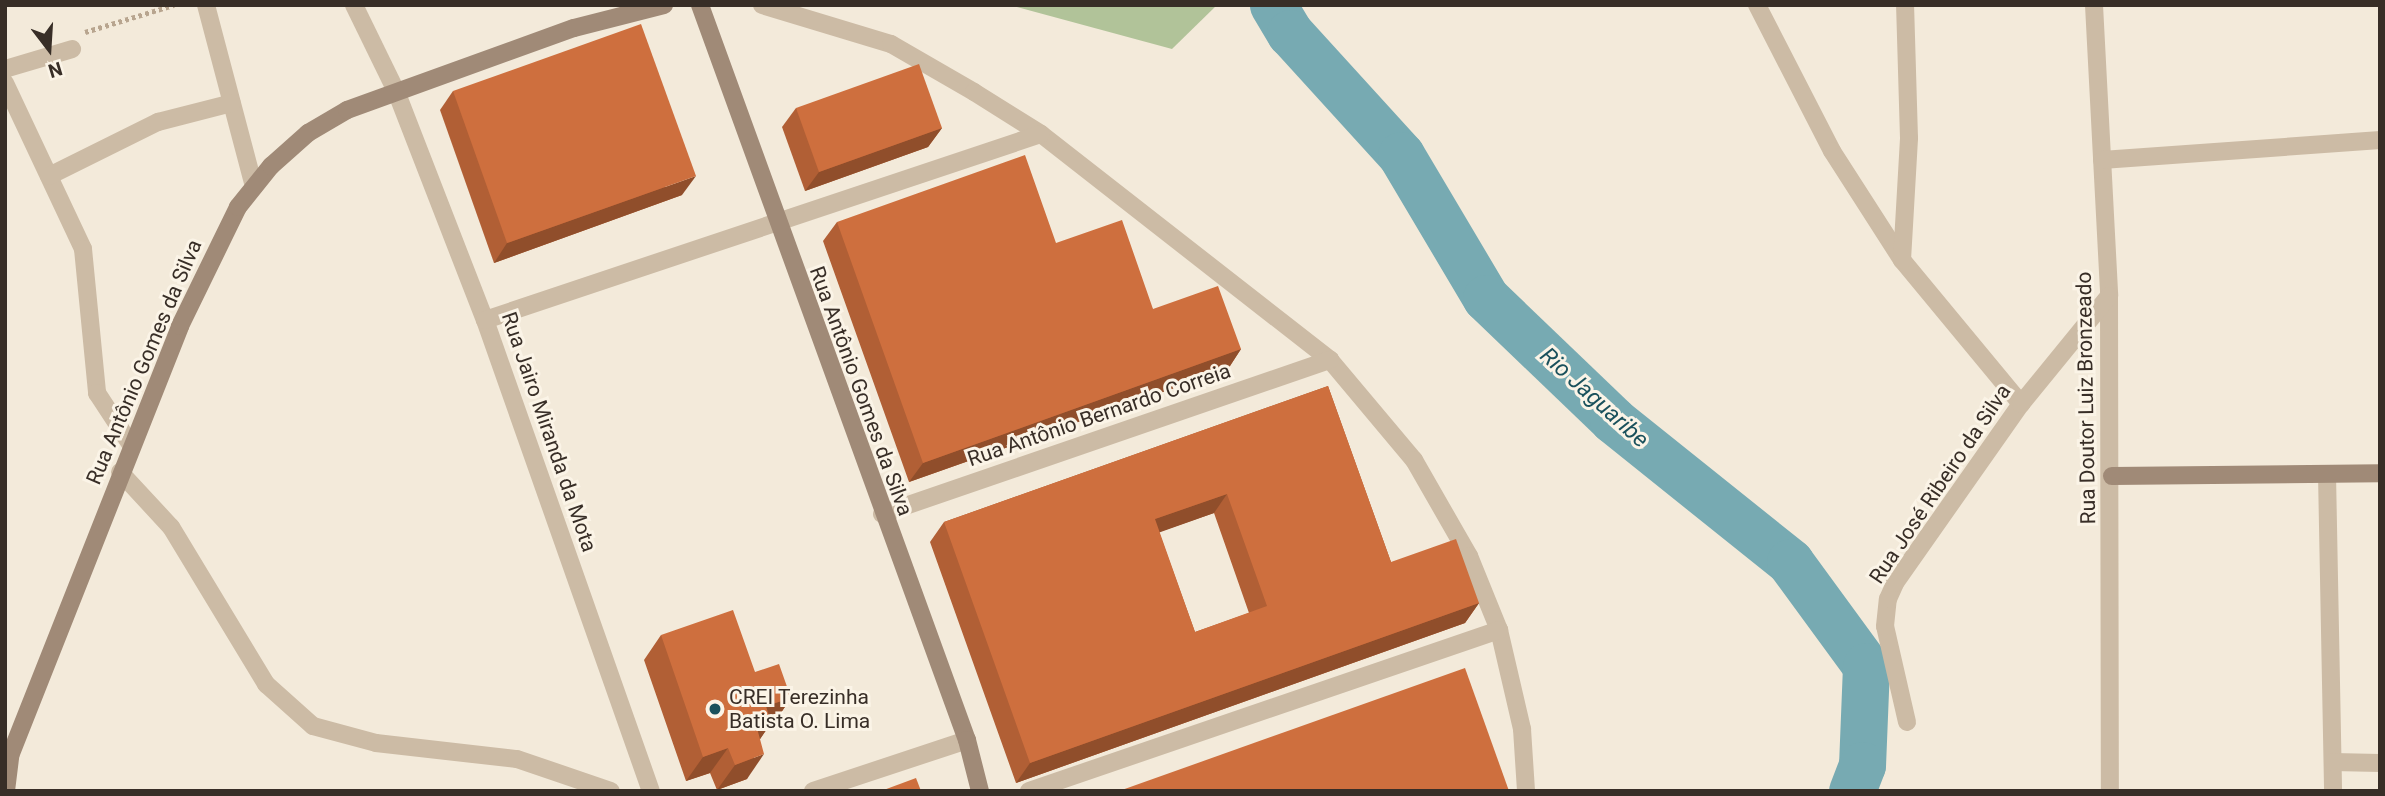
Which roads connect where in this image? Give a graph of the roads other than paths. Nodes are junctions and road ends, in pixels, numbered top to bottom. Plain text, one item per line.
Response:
1 (206, 5) edge
2 (354, 5) edge
3 (664, 5) edge
4 (701, 5) edge
5 (762, 5) edge
6 (1757, 5) edge
7 (1905, 5) edge
8 (2094, 5) edge
9 (72, 49) road end
10 (5, 69) edge
11 (5, 83) edge
12 (396, 91) junction
13 (232, 103) junction
14 (1041, 134) junction
15 (2380, 140) edge
16 (2102, 160) junction
17 (49, 176) junction
18 (254, 187) junction
19 (776, 224) junction
20 (1902, 260) junction
21 (2109, 296) junction
22 (485, 320) junction
23 (1330, 360) junction
24 (2021, 404) junction
25 (131, 445) junction
26 (120, 472) junction
27 (2380, 473) edge
28 (2327, 474) junction
29 (2112, 476) junction
30 (882, 514) junction
31 (1499, 630) junction
32 (1907, 722) dead end
33 (967, 740) junction
34 (2333, 762) junction
35 (2380, 763) edge
36 (6, 791) edge
37 (611, 791) edge
38 (651, 791) edge
39 (813, 791) edge
40 (980, 791) edge
41 (1029, 791) edge
42 (1526, 791) edge
43 (2110, 791) edge
44 (2333, 791) edge

1 - 13 street
2 - 12 street, Rua Jairo Miranda da Mota
3 - 12 street, Rua Antônio Gomes da Silva
4 - 19 street, Rua Antônio Gomes da Silva
5 - 14 street
6 - 20 street
7 - 20 street
8 - 16 street, Rua Doutor Luiz Bronzeado
9 - 10 street
11 - 17 street
12 - 18 street, Rua Antônio Gomes da Silva
12 - 22 street, Rua Jairo Miranda da Mota
13 - 17 street
13 - 18 street
14 - 19 street
14 - 23 street
15 - 16 street
16 - 21 street, Rua Doutor Luiz Bronzeado
17 - 25 street
18 - 25 street, Rua Antônio Gomes da Silva
19 - 22 street
19 - 30 street, Rua Antônio Gomes da Silva
20 - 24 street
21 - 24 street, Rua José Ribeiro da Silva
21 - 29 street, Rua Doutor Luiz Bronzeado
22 - 38 street, Rua Jairo Miranda da Mota
23 - 30 street, Rua Antônio Bernardo Correia
23 - 31 street
24 - 32 street, Rua José Ribeiro da Silva
25 - 26 street, Rua Antônio Gomes da Silva
26 - 36 street, Rua Antônio Gomes da Silva
26 - 37 street
27 - 28 street
28 - 29 street
28 - 34 street
29 - 43 street, Rua Doutor Luiz Bronzeado
30 - 33 street, Rua Antônio Gomes da Silva
31 - 41 street
31 - 42 street
33 - 39 street
33 - 40 street, Rua Antônio Gomes da Silva
34 - 35 street
34 - 44 street

